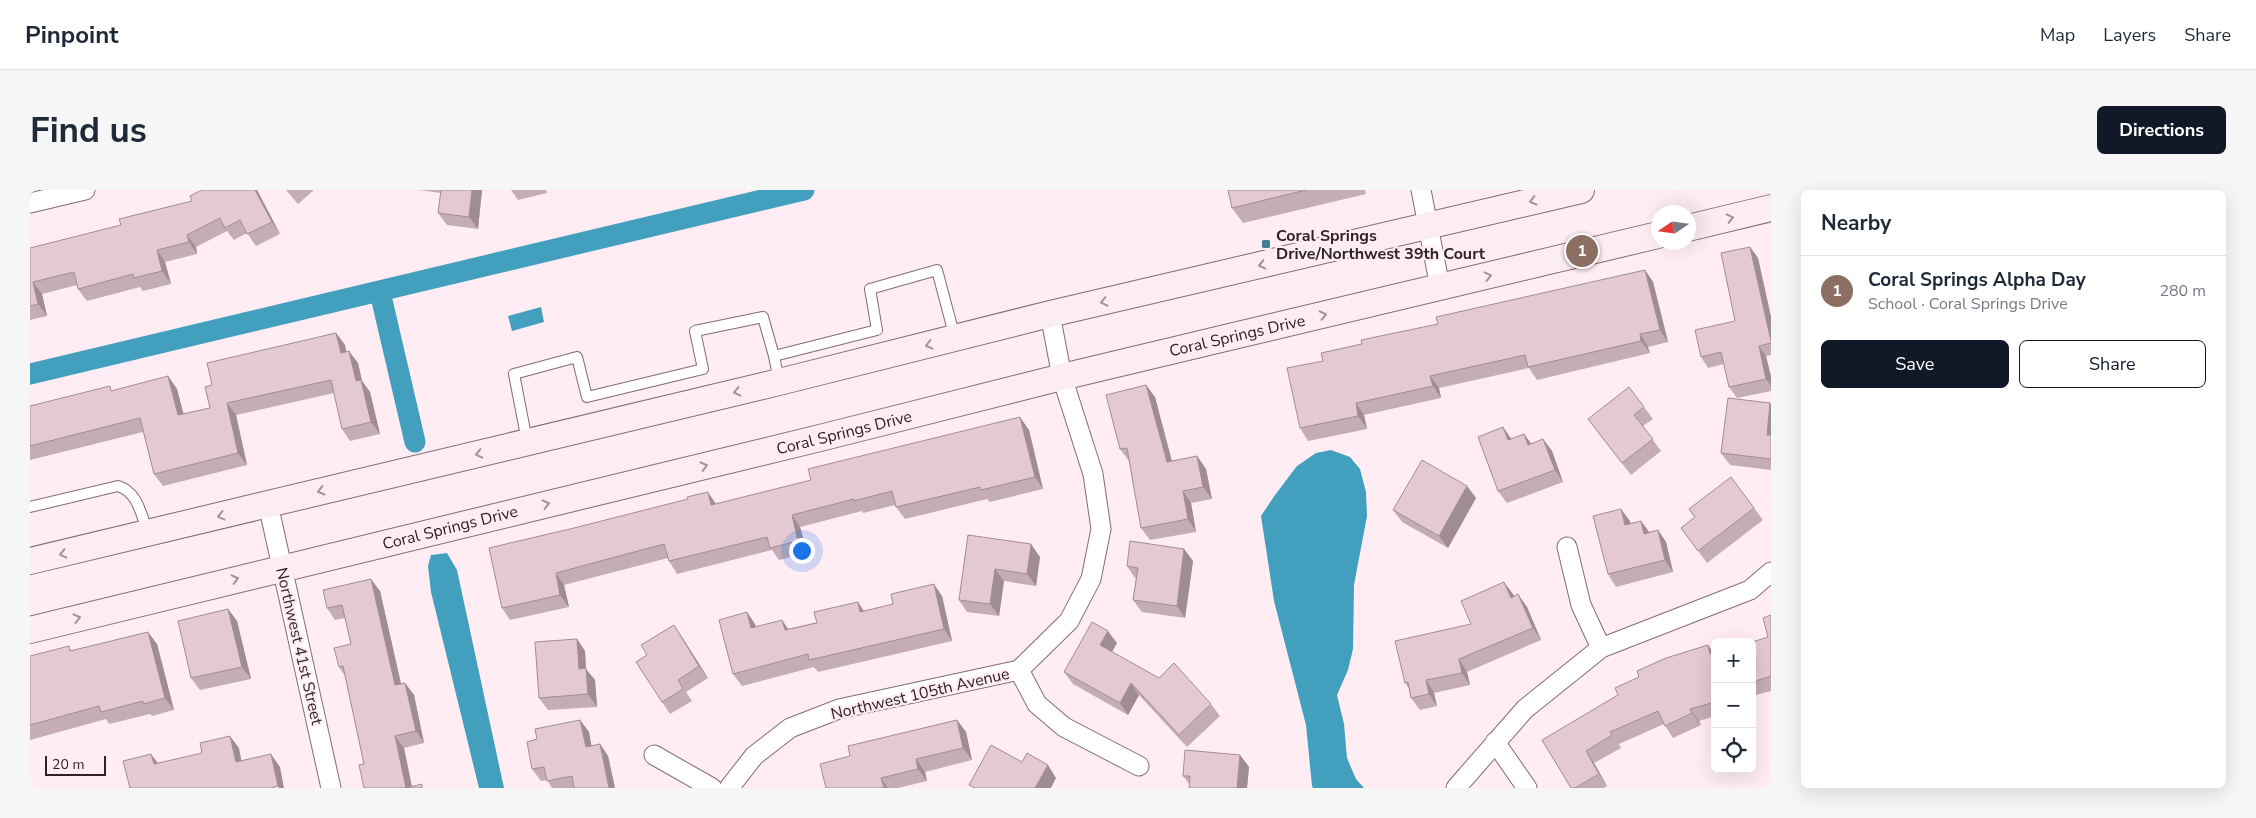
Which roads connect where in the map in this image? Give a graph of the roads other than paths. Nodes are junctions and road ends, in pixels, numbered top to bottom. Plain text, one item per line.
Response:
1 (85, 190) edge
2 (1421, 190) edge
3 (1581, 190) edge
4 (30, 203) edge
5 (1771, 208) edge
6 (1429, 226) junction
7 (1696, 226) edge
8 (1651, 237) edge
9 (1440, 287) junction
10 (1050, 314) junction
11 (955, 338) junction
12 (774, 356) junction
13 (1062, 377) junction
14 (779, 382) junction
15 (527, 442) junction
16 (268, 504) junction
17 (30, 507) edge
18 (148, 533) junction
19 (1567, 547) dead end
20 (30, 561) edge
21 (282, 568) junction
22 (1771, 572) edge
23 (30, 630) edge
24 (1601, 648) junction
25 (1019, 670) junction
26 (1495, 742) junction
27 (654, 755) dead end
28 (1139, 766) dead end
29 (331, 788) edge
30 (712, 788) edge
31 (728, 788) edge
32 (1456, 788) edge
33 (1527, 788) edge

1 - 4 street
2 - 6 street
3 -> 6 main road
7 -> 5 main road
6 - 9 street
6 -> 10 main road
9 -> 8 main road, Coral Springs Drive
13 -> 9 main road, Coral Springs Drive
10 - 11 main road
10 - 13 street, Northwest 105th Avenue
11 - 12 lane
11 -> 14 main road
12 - 14 lane
12 - 15 lane
21 -> 13 main road, Coral Springs Drive
13 - 25 street, Northwest 105th Avenue
14 -> 15 main road
15 -> 16 main road
16 -> 18 main road
16 - 21 street, Northwest 41st Street
17 - 18 lane
18 -> 20 main road
19 - 24 street
23 -> 21 main road, Coral Springs Drive
21 - 29 street, Northwest 41st Street
22 - 24 street
24 - 26 street
25 - 28 street
25 - 31 street, Northwest 105th Avenue
26 - 32 street
26 - 33 street
27 - 30 street

